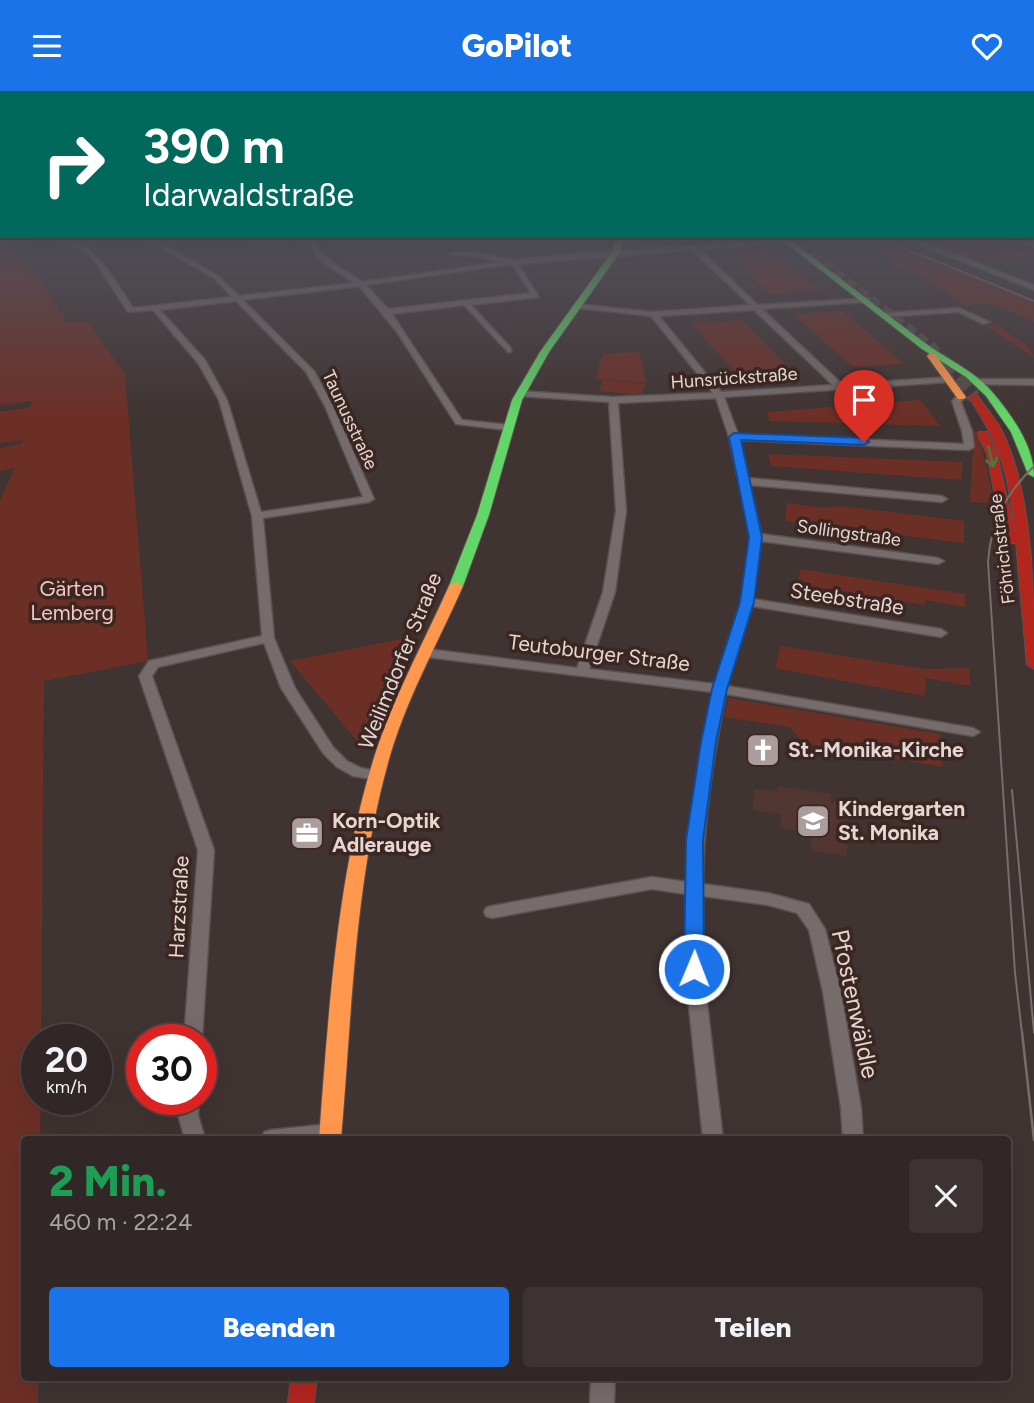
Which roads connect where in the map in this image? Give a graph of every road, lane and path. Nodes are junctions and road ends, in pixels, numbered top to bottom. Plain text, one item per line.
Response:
1 (121, 295) edge
2 (234, 295) edge
3 (262, 295) edge
4 (371, 295) edge
5 (534, 295) edge
6 (585, 295) edge
7 (744, 295) edge
8 (860, 295) edge
9 (237, 298) junction
10 (866, 300) junction
11 (466, 303) junction
12 (578, 306) junction
13 (757, 307) junction
14 (155, 308) junction
15 (386, 312) junction
16 (653, 314) junction
17 (886, 315) junction
18 (986, 322) dead end
19 (508, 350) dead end
20 (1034, 382) edge
21 (963, 384) junction
22 (838, 385) junction
23 (521, 393) junction
24 (719, 395) junction
25 (613, 400) junction
26 (507, 427) junction
27 (734, 437) junction
28 (1034, 474) edge
29 (743, 481) junction
30 (942, 499) dead end
31 (1034, 506) edge
32 (257, 516) junction
33 (755, 537) junction
34 (1022, 545) junction
35 (938, 561) dead end
36 (747, 602) junction
37 (941, 633) dead end
38 (268, 638) junction
39 (427, 653) junction
40 (1034, 665) edge
41 (582, 672) junction
42 (720, 689) junction
43 (973, 732) dead end
44 (377, 775) junction
45 (695, 888) junction
46 (492, 912) dead end
47 (194, 1024) edge
48 (188, 1115) edge
49 (194, 1136) edge
50 (330, 1136) edge
51 (713, 1136) edge
52 (853, 1136) edge
53 (304, 1381) edge
54 (603, 1381) edge
55 (301, 1403) edge
56 (602, 1403) edge

1 - 14 street
2 - 9 street, Taunusstraße
3 - 9 street
4 - 15 street
5 - 11 street
6 - 12 street, Weilimdorfer Straße
7 - 13 street
8 - 10 street, Föhrichstraße
9 - 14 street
9 - 32 street, Taunusstraße
10 - 13 street
10 - 17 street, Föhrichstraße
11 - 15 street
11 - 19 street
12 - 16 street
12 - 23 street, Weilimdorfer Straße
13 - 16 street
13 - 22 street
14 - 32 street
15 - 26 street
16 - 24 street
17 - 18 street
17 - 21 street, Föhrichstraße
20 - 21 street, Hunsrückstraße
21 - 22 street, Hunsrückstraße
21 - 27 street
21 - 28 street
21 - 34 street, Föhrichstraße
22 - 24 street, Hunsrückstraße
23 - 25 street, Hunsrückstraße
23 - 26 street, Weilimdorfer Straße
24 - 25 street, Hunsrückstraße
24 - 27 street
25 - 41 street
26 - 39 street, Weilimdorfer Straße
27 - 29 street
29 - 30 street
29 - 33 street
31 - 34 street
32 - 38 street
33 - 35 street, Sollingstraße
33 - 36 street
34 - 40 street, Föhrichstraße
36 - 37 street, Steebstraße
36 - 42 street
38 - 44 street
38 - 47 street, Harzstraße
39 - 41 street, Teutoburger Straße
39 - 44 street, Weilimdorfer Straße
41 - 42 street, Teutoburger Straße
42 - 43 street, Teutoburger Straße
42 - 45 street
44 - 50 street, Weilimdorfer Straße
45 - 46 street, Pfostenwäldle
45 - 51 street
45 - 52 street, Pfostenwäldle
48 - 49 street
53 - 55 street
54 - 56 street

